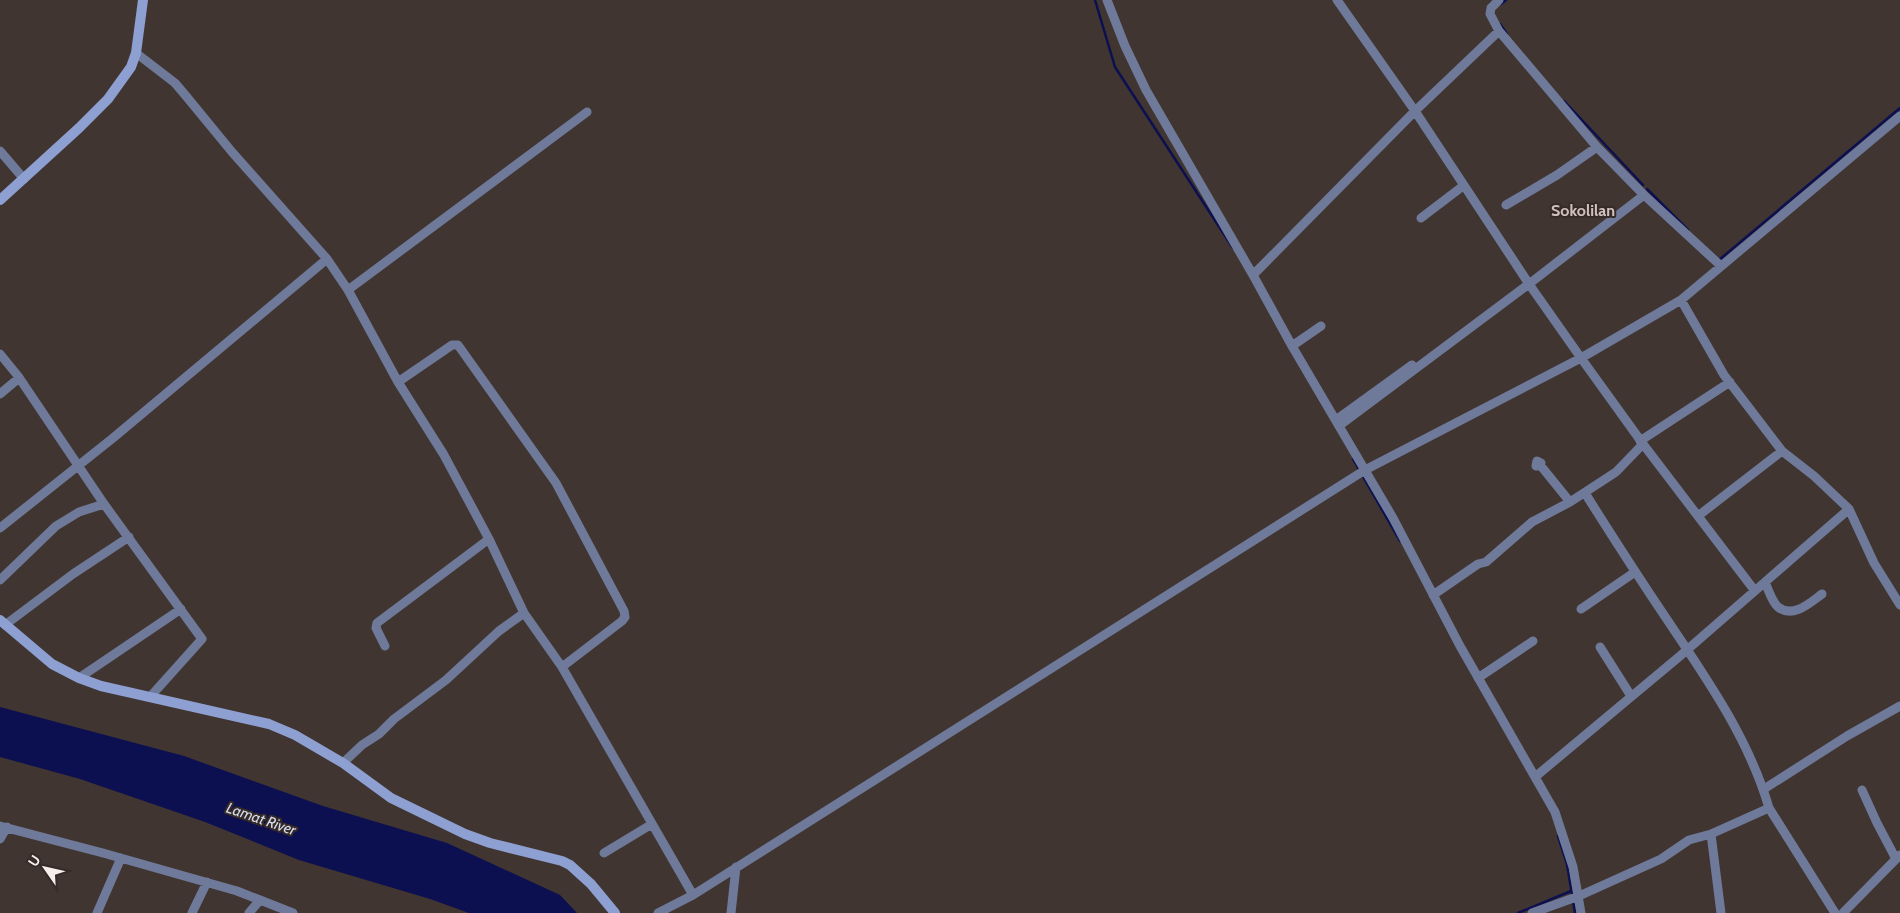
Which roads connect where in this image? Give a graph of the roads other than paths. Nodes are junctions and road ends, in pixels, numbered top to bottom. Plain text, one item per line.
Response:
1 (143, 0) edge
2 (1107, 0) edge
3 (1337, 0) edge
4 (1500, 0) edge
5 (1499, 31) junction
6 (136, 53) junction
7 (1415, 111) junction
8 (587, 112) dead end
9 (1900, 116) edge
10 (1598, 147) junction
11 (0, 151) edge
12 (24, 178) junction
13 (1463, 186) junction
14 (1643, 193) junction
15 (0, 200) edge
16 (1506, 205) dead end
17 (1421, 218) dead end
18 (327, 259) junction
19 (1721, 266) junction
20 (1253, 275) junction
21 (1528, 282) junction
22 (348, 290) junction
23 (1681, 300) junction
24 (1321, 326) dead end
25 (1292, 346) junction
26 (0, 354) edge
27 (1581, 358) junction
28 (19, 378) junction
29 (398, 382) junction
30 (1730, 382) junction
31 (0, 394) edge
32 (1338, 423) junction
33 (1642, 442) junction
34 (1782, 451) junction
35 (1541, 463) dead end
36 (78, 466) junction
37 (1358, 476) junction
38 (1585, 493) junction
39 (1570, 502) junction
40 (104, 504) junction
41 (1850, 509) junction
42 (1698, 516) junction
43 (0, 528) edge
44 (129, 537) junction
45 (489, 539) junction
46 (1635, 572) junction
47 (0, 580) edge
48 (1765, 582) junction
49 (1755, 591) junction
50 (1822, 594) dead end
51 (1433, 595) junction
52 (1900, 605) edge
53 (1581, 608) dead end
54 (181, 609) junction
55 (524, 613) junction
56 (3, 622) edge
57 (1533, 641) dead end
58 (386, 646) dead end
59 (1600, 647) dead end
60 (1688, 649) junction
61 (562, 667) junction
62 (79, 678) junction
63 (1478, 678) junction
64 (1631, 696) junction
65 (150, 697) junction
66 (1900, 706) edge
67 (343, 764) junction
68 (1535, 776) junction
69 (1764, 789) junction
70 (1862, 790) dead end
71 (1769, 808) junction
72 (652, 824) junction
73 (4, 826) edge
74 (1711, 834) junction
75 (0, 839) edge
76 (604, 854) dead end
77 (1898, 857) edge
78 (120, 858) junction
79 (736, 867) junction
80 (207, 882) junction
81 (693, 895) junction
82 (1575, 897) junction
83 (260, 900) junction
84 (97, 913) edge
85 (192, 913) edge
86 (249, 913) edge
87 (293, 913) edge
88 (615, 913) edge
89 (658, 913) edge
90 (730, 913) edge
91 (1532, 913) edge
92 (1581, 913) edge
93 (1721, 913) edge
94 (1835, 913) edge
95 (1843, 913) edge

1 - 6 street
2 - 20 street
3 - 7 street
4 - 5 street
5 - 7 street
5 - 10 street
6 - 12 street
6 - 18 street
7 - 13 street
7 - 20 street
8 - 22 street
9 - 19 street
10 - 14 street
10 - 16 street
11 - 12 street
12 - 15 street
13 - 17 street
13 - 21 street
14 - 19 street
14 - 21 street
18 - 22 street
18 - 36 street
19 - 23 street
20 - 25 street
21 - 27 street
21 - 32 street
22 - 29 street
23 - 27 street
23 - 30 street
24 - 25 street
25 - 32 street
26 - 28 street
27 - 33 street
27 - 37 street
28 - 31 street
28 - 36 street
29 - 45 street
29 - 61 street
30 - 33 street
30 - 34 street
32 - 37 street
33 - 38 street
33 - 42 street
34 - 41 street
34 - 42 street
35 - 39 street
36 - 40 street
36 - 43 street
37 - 51 street
37 - 79 street
38 - 39 street
38 - 46 street
39 - 51 street
40 - 44 street
40 - 47 street
41 - 48 street
41 - 52 street
42 - 49 street
44 - 54 street
44 - 56 street
45 - 55 street
45 - 58 street
46 - 53 street
46 - 60 street
48 - 49 street
48 - 50 street
49 - 60 street
51 - 63 street
54 - 62 street
54 - 65 street
55 - 61 street
55 - 67 street
56 - 62 street
57 - 63 street
59 - 64 street
60 - 64 street
60 - 69 street
61 - 72 street
62 - 65 street
63 - 68 street
64 - 68 street
65 - 67 street
66 - 69 street
67 - 88 street
68 - 82 street
69 - 71 street
70 - 77 street
71 - 74 street
71 - 94 street
72 - 76 street
72 - 81 street
73 - 75 street
73 - 78 street
74 - 82 street
74 - 93 street
77 - 95 street
78 - 80 street
78 - 84 street
79 - 81 street
79 - 90 street
80 - 83 street
80 - 85 street
81 - 89 street
82 - 91 street
82 - 92 street
83 - 86 street
83 - 87 street

